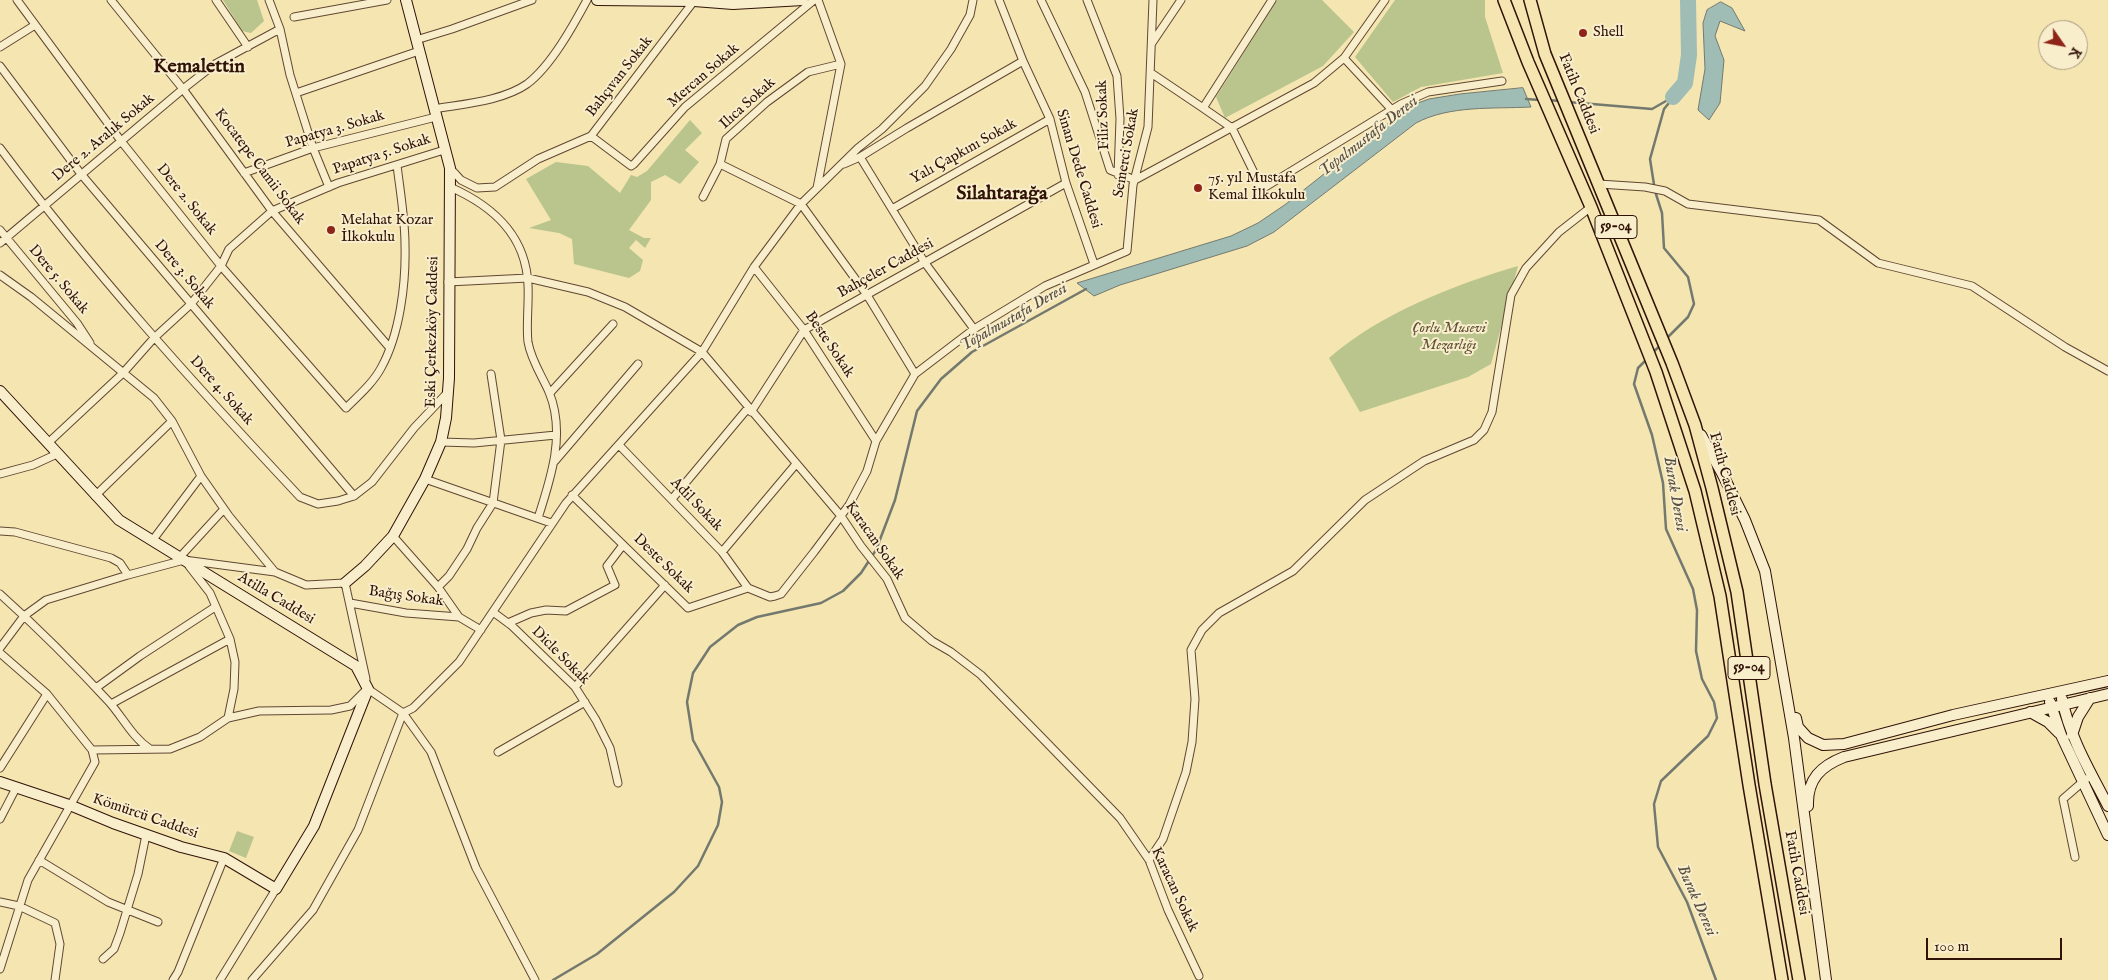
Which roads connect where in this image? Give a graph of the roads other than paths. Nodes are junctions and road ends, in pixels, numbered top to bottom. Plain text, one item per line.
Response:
1 (17, 0) edge
2 (111, 0) edge
3 (216, 0) edge
4 (269, 0) edge
5 (386, 0) edge
6 (406, 0) edge
7 (532, 0) edge
8 (587, 0) edge
9 (598, 0) edge
10 (803, 0) edge
11 (816, 0) edge
12 (973, 0) edge
13 (999, 0) edge
14 (1041, 0) edge
15 (1087, 0) edge
16 (1153, 0) edge
17 (1181, 0) edge
18 (1272, 0) edge
19 (1384, 0) edge
20 (1499, 0) edge
21 (1504, 0) edge
22 (1530, 0) edge
23 (675, 1) edge
24 (694, 1) junction
25 (1508, 13) junction
26 (294, 17) dead end
27 (35, 25) junction
28 (280, 28) junction
29 (416, 40) junction
30 (1152, 43) junction
31 (0, 47) edge
32 (248, 47) junction
33 (419, 51) junction
34 (1344, 58) junction
35 (1023, 61) junction
36 (841, 64) junction
37 (0, 66) edge
38 (1151, 73) junction
39 (1502, 82) dead end
40 (183, 88) junction
41 (296, 93) junction
42 (1203, 108) junction
43 (1392, 110) junction
44 (435, 113) junction
45 (1050, 120) junction
46 (1232, 128) junction
47 (591, 136) junction
48 (120, 141) junction
49 (0, 148) edge
50 (313, 148) junction
51 (444, 150) junction
52 (860, 158) junction
53 (397, 164) junction
54 (720, 164) junction
55 (840, 166) junction
56 (450, 168) junction
57 (244, 173) junction
58 (82, 174) junction
59 (1118, 174) junction
60 (1135, 180) junction
61 (1066, 183) junction
62 (1599, 184) junction
63 (329, 187) junction
64 (450, 187) junction
65 (817, 188) junction
66 (703, 197) dead end
67 (801, 204) junction
68 (44, 206) junction
69 (1591, 207) junction
70 (892, 209) junction
71 (272, 210) junction
72 (0, 230) edge
73 (3, 240) edge
74 (925, 263) junction
75 (1094, 264) junction
76 (221, 266) junction
77 (754, 268) junction
78 (0, 275) edge
79 (528, 278) junction
80 (448, 282) junction
81 (867, 296) junction
82 (191, 304) junction
83 (613, 324) dead end
84 (974, 329) junction
85 (804, 330) junction
86 (154, 338) junction
87 (389, 347) junction
88 (94, 348) junction
89 (702, 352) junction
90 (638, 364) dead end
91 (2108, 371) edge
92 (123, 373) junction
93 (491, 374) dead end
94 (915, 374) junction
95 (0, 391) edge
96 (448, 392) junction
97 (550, 393) junction
98 (749, 410) junction
99 (172, 421) junction
100 (1695, 425) junction
101 (556, 434) junction
102 (500, 440) junction
103 (876, 441) junction
104 (441, 442) junction
105 (48, 443) junction
106 (619, 445) junction
107 (57, 454) junction
108 (554, 461) junction
109 (796, 464) junction
110 (0, 474) edge
111 (200, 476) junction
112 (425, 479) junction
113 (95, 496) junction
114 (354, 496) junction
115 (572, 496) junction
116 (672, 499) junction
117 (493, 502) junction
118 (224, 509) junction
119 (841, 516) junction
120 (538, 518) junction
121 (551, 523) junction
122 (0, 531) edge
123 (393, 536) junction
124 (152, 541) junction
125 (624, 545) junction
126 (722, 552) junction
127 (182, 559) junction
128 (275, 572) junction
129 (128, 575) junction
130 (345, 583) junction
131 (665, 585) junction
132 (438, 587) junction
133 (748, 588) junction
134 (0, 594) edge
135 (350, 603) junction
136 (216, 607) junction
137 (493, 612) junction
138 (24, 616) junction
139 (459, 617) junction
140 (508, 623) junction
141 (481, 630) junction
142 (230, 639) junction
143 (0, 648) edge
144 (0, 653) edge
145 (2108, 681) edge
146 (574, 687) junction
147 (96, 688) junction
148 (1786, 688) junction
149 (368, 689) junction
150 (2060, 691) junction
151 (47, 694) junction
152 (2047, 694) junction
153 (2108, 694) edge
154 (2090, 698) junction
155 (584, 702) junction
156 (111, 704) junction
157 (2063, 704) junction
158 (2052, 707) junction
159 (2030, 712) junction
160 (404, 714) junction
161 (1957, 714) junction
162 (228, 718) junction
163 (1960, 728) junction
164 (2061, 735) junction
165 (2072, 735) junction
166 (150, 749) junction
167 (92, 750) junction
168 (498, 752) dead end
169 (0, 768) edge
170 (2092, 775) junction
171 (2083, 781) junction
172 (0, 782) edge
173 (618, 783) dead end
174 (16, 788) junction
175 (72, 806) junction
176 (2108, 806) edge
177 (0, 819) edge
178 (146, 835) junction
179 (2108, 835) edge
180 (1809, 850) junction
181 (2075, 856) dead end
182 (224, 858) junction
183 (39, 860) junction
184 (1149, 860) junction
185 (276, 889) junction
186 (0, 902) edge
187 (19, 906) junction
188 (128, 909) junction
189 (158, 922) dead end
190 (103, 959) dead end
191 (0, 969) edge
192 (1199, 976) dead end
193 (534, 979) edge
194 (55, 980) edge
195 (173, 980) edge
196 (220, 980) edge
197 (252, 980) edge
198 (1782, 980) edge
199 (1799, 980) edge
200 (1826, 980) edge

1 - 27 street, Dere 2. Sokak
2 - 40 street, Kocatepe Camii Sokak
3 - 32 street
4 - 28 street
5 - 26 street
6 - 29 street, Eski Çerkezköy Caddesi
7 - 29 street
8 - 44 street, Papatya 3. Sokak
9 - 23 street
10 - 24 street
11 - 36 street
11 - 47 street, Mercan Sokak
12 - 55 street
13 - 35 street, Sinan Dede Caddesi
14 - 59 street
15 - 59 street, Filiz Sokak
16 - 30 street, Semerci Sokak
17 - 30 street
18 - 42 street
19 - 34 street
20 - 25 street
21 - 25 main road, Fatih Caddesi
22 - 62 main road, Fatih Caddesi / 59-04
23 - 24 street
24 - 47 street, Bahçıvan Sokak
25 - 69 main road, Fatih Caddesi / 59-04
27 - 31 street
27 - 48 street, Dere 2. Sokak
28 - 32 street, Dere 2. Aralık Sokak
28 - 41 street
29 - 33 street, Eski Çerkezköy Caddesi
30 - 38 street, Semerci Sokak
32 - 40 street, Dere 2. Aralık Sokak
33 - 41 street
33 - 44 street, Eski Çerkezköy Caddesi
34 - 43 street
34 - 46 street
35 - 45 street, Sinan Dede Caddesi
35 - 52 street
36 - 54 street, Ilıca Sokak
36 - 65 street
37 - 58 street, Dere 3. Sokak
38 - 42 street
38 - 60 street, Semerci Sokak
39 - 43 street
40 - 48 street, Dere 2. Aralık Sokak
40 - 57 street, Kocatepe Camii Sokak
41 - 50 street
42 - 46 street
43 - 46 street
44 - 50 street, Papatya 3. Sokak
44 - 51 street, Eski Çerkezköy Caddesi
45 - 61 street, Sinan Dede Caddesi
45 - 70 street, Yalı Çapkını Sokak
46 - 60 street
47 - 56 street, Bahçıvan Sokak
48 - 58 street, Dere 2. Aralık Sokak
48 - 76 street, Dere 2. Sokak
49 - 68 street, Dere 4. Sokak
50 - 57 street, Papatya 3. Sokak
50 - 63 street
51 - 53 street, Papatya 5. Sokak
51 - 56 street, Eski Çerkezköy Caddesi
52 - 55 street
52 - 70 street
53 - 63 street, Papatya 5. Sokak
53 - 87 street
54 - 66 street, Ilıca Sokak
54 - 67 street
55 - 65 street
56 - 64 street, Eski Çerkezköy Caddesi
57 - 71 street, Kocatepe Camii Sokak
58 - 68 street, Dere 2. Aralık Sokak
58 - 82 street, Dere 3. Sokak
59 - 60 street
60 - 75 street, Semerci Sokak
61 - 74 street, Bahçeler Caddesi
61 - 75 street, Sinan Dede Caddesi
62 - 91 street
62 - 100 main road, Fatih Caddesi / 59-04
63 - 71 street, Papatya 5. Sokak
64 - 79 street
64 - 80 street, Eski Çerkezköy Caddesi
65 - 67 street
67 - 77 street
67 - 81 street
68 - 73 street, Dere 2. Aralık Sokak
68 - 86 street, Dere 4. Sokak
69 - 184 street
69 - 198 main road, Fatih Caddesi / 59-04
70 - 74 street
71 - 76 street
71 - 87 street, Kocatepe Camii Sokak
72 - 73 street, Dere 5. Sokak
73 - 88 street, Dere 5. Sokak
74 - 81 street, Bahçeler Caddesi
74 - 84 street
75 - 84 street
76 - 82 street
76 - 87 street, Dere 2. Sokak
77 - 85 street, Beste Sokak
77 - 89 street
78 - 88 street
79 - 80 street, Karacan Sokak
79 - 89 street, Karacan Sokak
79 - 97 street
80 - 96 street, Eski Çerkezköy Caddesi
81 - 85 street, Bahçeler Caddesi
81 - 94 street
82 - 86 street
82 - 114 street, Dere 3. Sokak
83 - 97 street
84 - 94 street
85 - 98 street, Bahçeler Caddesi
85 - 103 street, Beste Sokak
86 - 92 street
86 - 114 street, Dere 4. Sokak
88 - 92 street
89 - 98 street, Karacan Sokak
89 - 106 street
90 - 108 street
92 - 99 street
92 - 105 street
93 - 102 street
94 - 103 street
95 - 105 street, Atilla Caddesi
96 - 104 street, Eski Çerkezköy Caddesi
96 - 114 street, Dere 4. Sokak
97 - 101 street
98 - 109 street, Karacan Sokak
98 - 116 street, Bahçeler Caddesi
99 - 111 street
99 - 113 street
100 - 148 street
100 - 199 main road, Fatih Caddesi / 59-04
101 - 102 street
101 - 108 street
102 - 104 street
102 - 117 street
103 - 119 street
104 - 112 street, Eski Çerkezköy Caddesi
105 - 107 street, Atilla Caddesi
106 - 115 street
106 - 116 street, Adil Sokak
107 - 110 street
107 - 113 street, Atilla Caddesi
108 - 120 street
109 - 119 street, Karacan Sokak
109 - 126 street
111 - 118 street
111 - 124 street
112 - 117 street
112 - 123 street, Eski Çerkezköy Caddesi
113 - 124 street, Atilla Caddesi
115 - 121 street
115 - 125 street, Deste Sokak
116 - 126 street, Adil Sokak
117 - 120 street
117 - 132 street
118 - 127 street
118 - 128 street
119 - 133 street
119 - 184 street, Karacan Sokak
120 - 121 street
121 - 137 street
122 - 129 street
123 - 130 street, Eski Çerkezköy Caddesi
123 - 132 street
124 - 127 street, Atilla Caddesi
125 - 131 street, Deste Sokak
125 - 140 street
126 - 133 street, Adil Sokak
127 - 128 street
127 - 129 street
127 - 136 street
127 - 149 street, Atilla Caddesi
128 - 130 street
129 - 138 street
130 - 135 street
131 - 133 street, Deste Sokak
131 - 146 street
132 - 139 street
134 - 138 street
135 - 139 street, Bağış Sokak
135 - 149 street
136 - 142 street
136 - 147 street
137 - 140 street, Dicle Sokak
137 - 141 street
138 - 143 street
138 - 147 street
139 - 141 street
140 - 146 street, Dicle Sokak
141 - 160 street
142 - 156 street
142 - 162 street
144 - 151 street
145 - 150 street
146 - 155 street, Dicle Sokak
147 - 156 street
148 - 161 street
148 - 180 street
149 - 160 street
149 - 162 street
149 - 185 street
150 - 152 street
150 - 157 street
151 - 167 street
151 - 169 street
152 - 158 street
152 - 161 street
153 - 154 street
154 - 157 street
154 - 165 street
155 - 168 street
155 - 173 street, Dicle Sokak
156 - 166 street
157 - 158 street
157 - 165 street
158 - 159 street
158 - 164 street
159 - 163 street
159 - 164 street
160 - 193 street
160 - 197 street
161 - 163 street
162 - 166 street
163 - 180 street
164 - 171 street
165 - 170 street
166 - 167 street
167 - 175 street
170 - 171 street
170 - 176 street
171 - 179 street
171 - 181 street
172 - 174 street, Kömürcü Caddesi
174 - 175 street, Kömürcü Caddesi
174 - 177 street
175 - 178 street, Kömürcü Caddesi
175 - 183 street
178 - 182 street, Kömürcü Caddesi
178 - 188 street
180 - 200 street
182 - 185 street, Kömürcü Caddesi
182 - 195 street
183 - 187 street
183 - 188 street
184 - 192 street, Karacan Sokak
185 - 196 street
186 - 187 street
187 - 191 street
187 - 194 street
188 - 189 street
188 - 190 street

